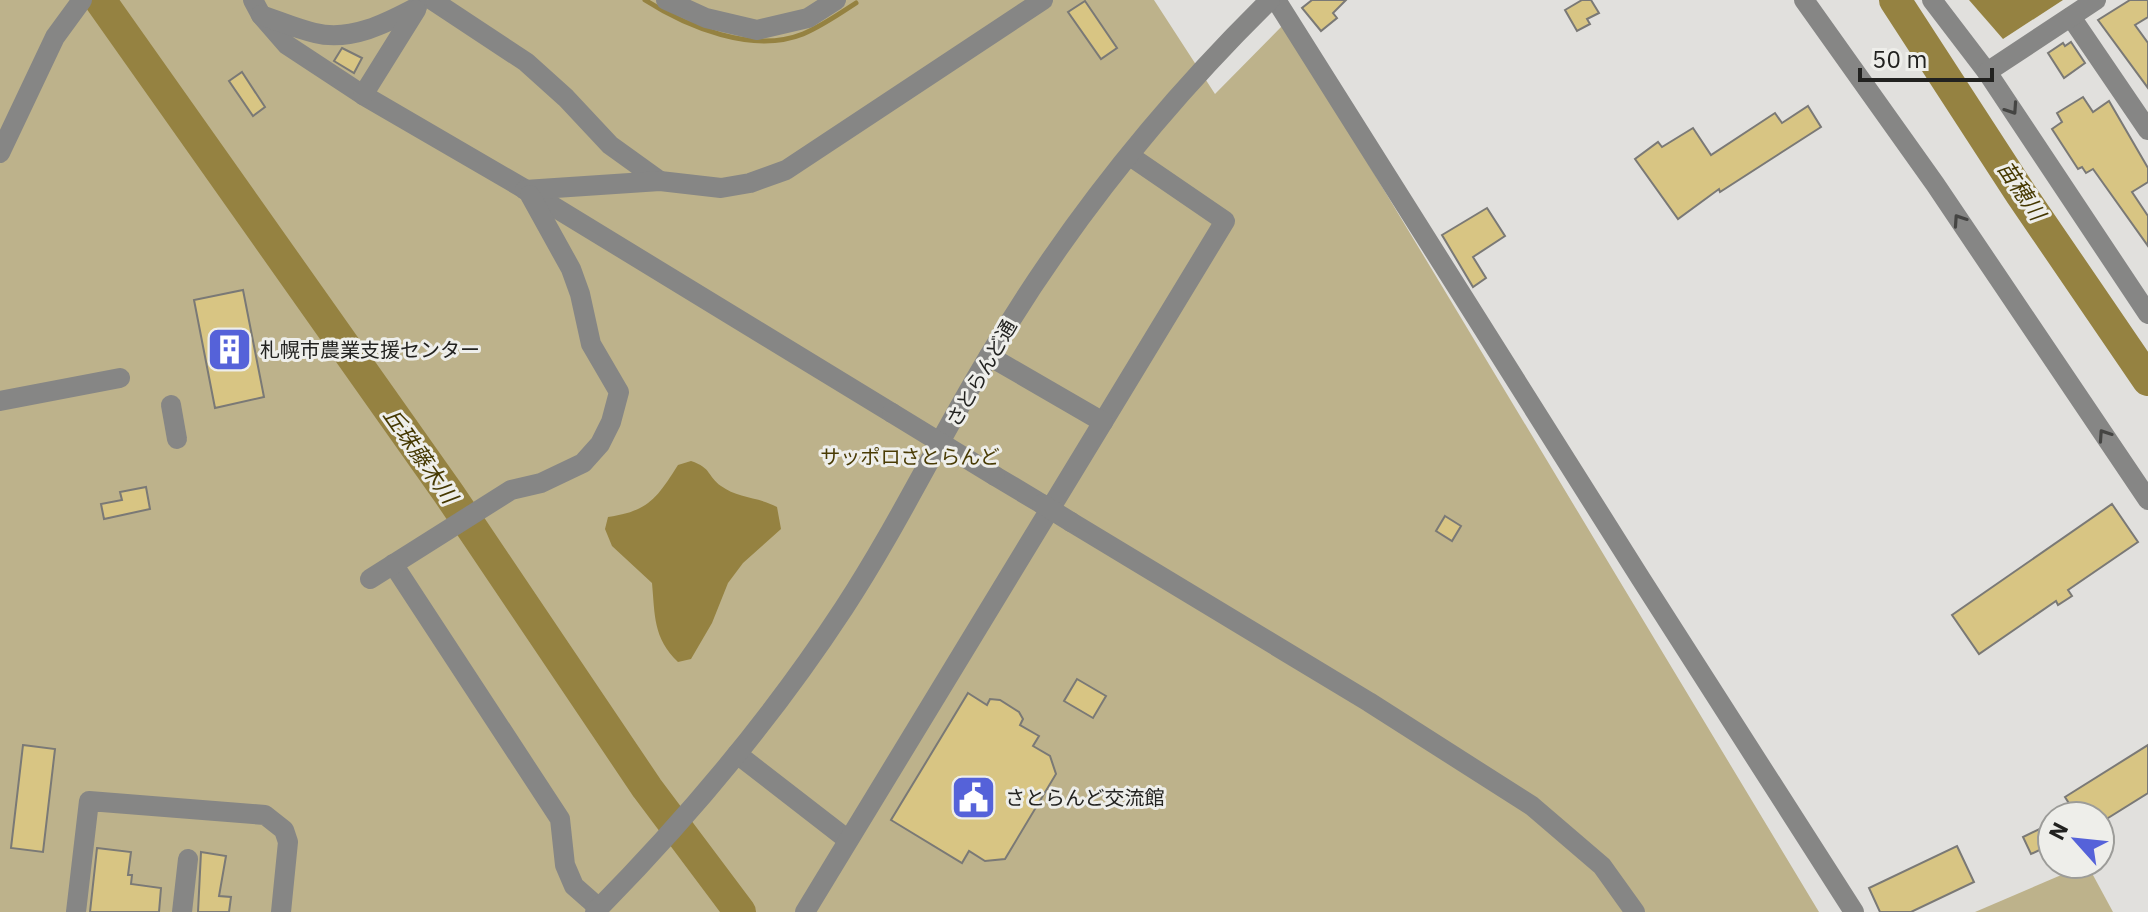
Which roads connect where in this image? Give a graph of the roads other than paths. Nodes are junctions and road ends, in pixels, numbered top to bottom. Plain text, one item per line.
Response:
1 (82, 0) edge
2 (666, 0) edge
3 (836, 0) edge
4 (1043, 0) edge
5 (1270, 0) edge
6 (1276, 0) edge
7 (1804, 0) edge
8 (1933, 0) edge
9 (2096, 0) edge
10 (424, 2) edge
11 (257, 7) edge
12 (2071, 17) junction
13 (1987, 72) junction
14 (363, 95) junction
15 (2148, 130) edge
16 (0, 153) edge
17 (1130, 156) junction
18 (660, 181) junction
19 (526, 190) junction
20 (2148, 314) edge
21 (989, 356) junction
22 (120, 378) dead end
23 (0, 401) edge
24 (171, 405) dead end
25 (1103, 422) junction
26 (177, 439) dead end
27 (2148, 500) edge
28 (393, 564) junction
29 (370, 579) dead end
30 (737, 754) junction
31 (848, 840) junction
32 (188, 859) dead end
33 (597, 910) edge
34 (76, 912) edge
35 (182, 912) edge
36 (281, 912) edge
37 (805, 912) edge
38 (1635, 912) edge
39 (1854, 912) edge

1 - 16 street
2 - 3 street
4 - 18 street
5 - 17 street, さとらんど通
6 - 39 street
27 -> 7 street
8 - 13 street
9 - 12 street
10 - 11 street
10 - 14 street
10 - 18 street
11 - 14 street
12 - 13 street
12 - 15 street
13 -> 20 street
14 - 19 street
17 - 21 street, さとらんど通
17 - 25 street
18 - 19 street
19 - 28 street
19 - 38 street, bridge
21 - 25 street
21 - 30 street, さとらんど通
22 - 23 street
24 - 26 street
25 - 31 street
28 - 29 street
28 - 33 street
30 - 31 street
30 - 33 street, さとらんど通
31 - 37 street
32 - 35 street
34 - 36 street

